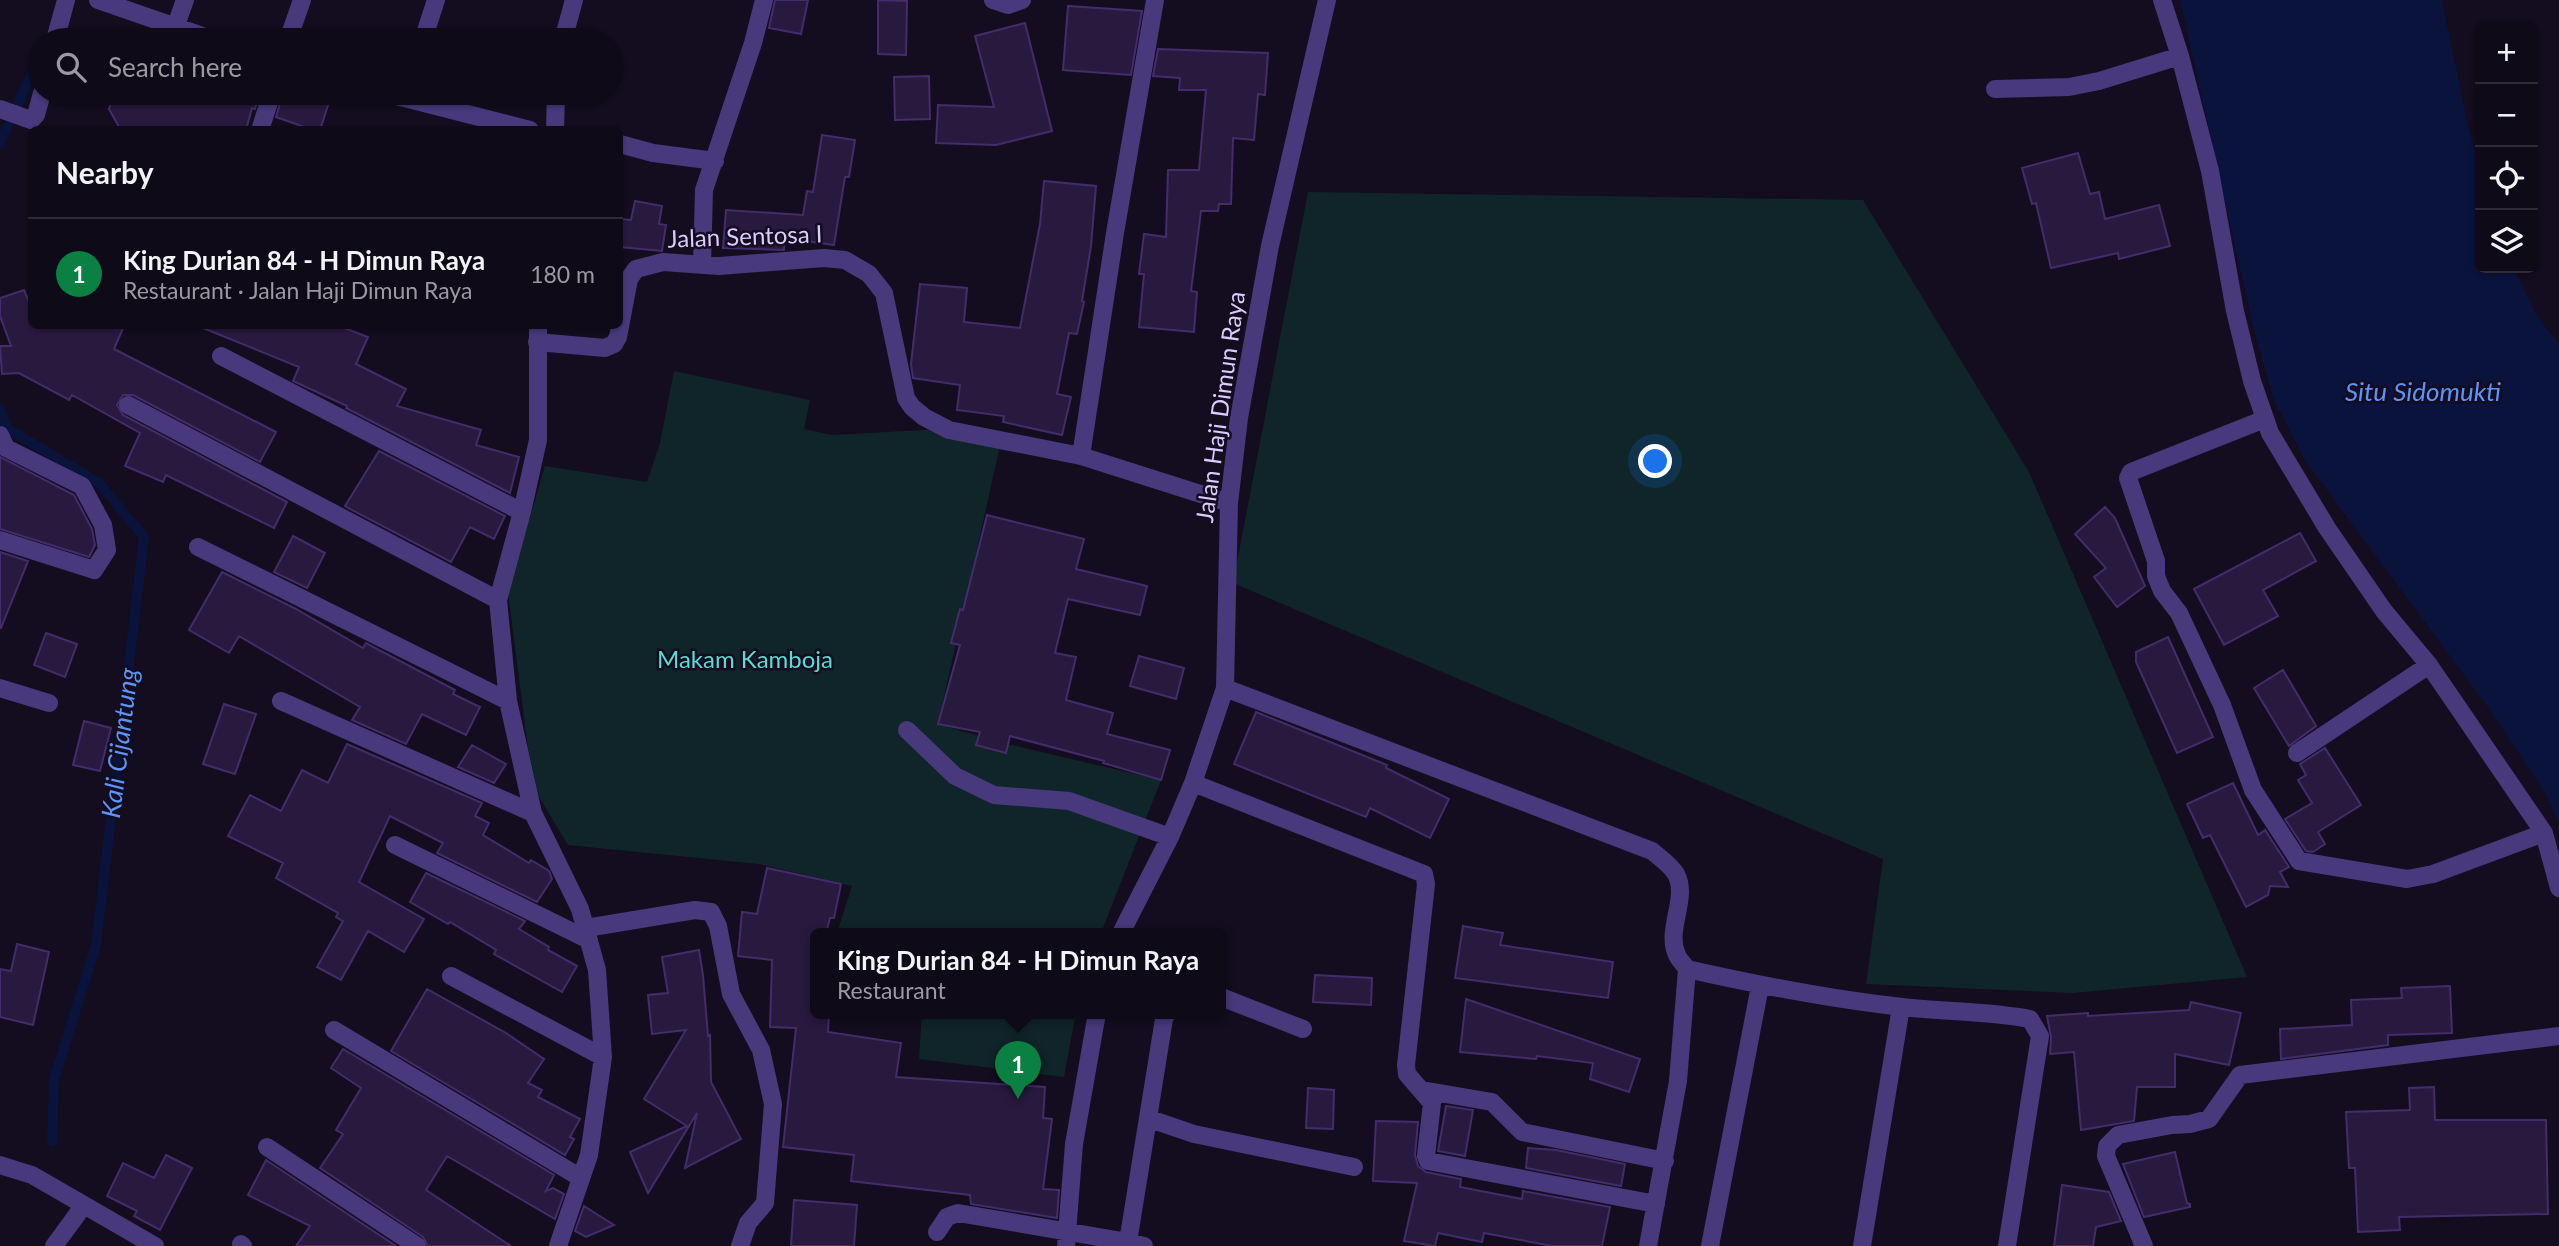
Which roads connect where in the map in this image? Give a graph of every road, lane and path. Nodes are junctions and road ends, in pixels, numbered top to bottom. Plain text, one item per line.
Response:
1 (66, 0) edge
2 (98, 0) edge
3 (185, 0) edge
4 (302, 0) edge
5 (436, 0) edge
6 (574, 0) edge
7 (764, 0) edge
8 (993, 0) edge
9 (1022, 0) edge
10 (1155, 0) edge
11 (1327, 0) edge
12 (2162, 0) edge
13 (58, 28) edge
14 (175, 28) joint
15 (292, 28) edge
16 (427, 28) edge
17 (566, 28) edge
18 (2180, 56) junction
19 (1995, 89) dead end
20 (38, 105) edge
21 (268, 105) edge
22 (438, 105) edge
23 (556, 105) edge
24 (0, 109) edge
25 (262, 126) edge
26 (515, 126) edge
27 (555, 126) edge
28 (623, 145) edge
29 (715, 161) junction
30 (702, 264) junction
31 (623, 311) edge
32 (620, 329) edge
33 (538, 334) edge
34 (221, 356) dead end
35 (128, 405) dead end
36 (2265, 419) junction
37 (0, 435) edge
38 (1081, 456) junction
39 (1229, 503) junction
40 (522, 512) junction
41 (0, 540) edge
42 (198, 547) dead end
43 (498, 600) junction
44 (2429, 665) junction
45 (0, 688) edge
46 (1225, 688) junction
47 (281, 701) dead end
48 (508, 701) junction
49 (49, 703) dead end
50 (907, 730) dead end
51 (2297, 753) dead end
52 (1193, 783) junction
53 (533, 813) junction
54 (2544, 833) junction
55 (1170, 837) junction
56 (395, 845) dead end
57 (2559, 888) edge
58 (1124, 928) edge
59 (587, 934) junction
60 (1687, 969) junction
61 (451, 976) dead end
62 (1760, 986) junction
63 (1226, 999) edge
64 (1901, 1007) junction
65 (1096, 1019) edge
66 (1164, 1019) edge
67 (1303, 1029) dead end
68 (334, 1030) dead end
69 (2559, 1036) edge
70 (603, 1057) junction
71 (1422, 1090) junction
72 (1150, 1119) junction
73 (267, 1147) dead end
74 (1665, 1161) junction
75 (0, 1165) edge
76 (1354, 1167) dead end
77 (581, 1178) junction
78 (77, 1201) junction
79 (1656, 1204) junction
80 (937, 1232) dead end
81 (1066, 1239) edge
82 (1136, 1244) edge
83 (54, 1246) edge
84 (155, 1246) edge
85 (417, 1246) edge
86 (558, 1246) edge
87 (740, 1246) edge
88 (1648, 1246) edge
89 (1710, 1246) edge
90 (1862, 1246) edge
91 (2007, 1246) edge
92 (2144, 1246) edge

1 - 13 street
2 - 14 street
3 - 14 street
4 - 15 street
5 - 16 street
6 - 17 street
7 - 29 street
8 - 9 street
10 - 38 street
11 - 39 street, Jalan Haji Dimun Raya
12 - 18 street
18 - 19 street
18 - 36 street
20 - 24 street
21 - 25 street
22 - 26 street
23 - 27 street
28 - 29 street
29 - 30 street
30 - 31 street, Jalan Sentosa I
30 - 38 street, Jalan Sentosa I
32 - 33 street, Jalan Sentosa I
33 - 40 street
34 - 40 street
35 - 43 street
36 - 44 street
36 - 54 street
37 - 41 street
38 - 39 street, Jalan Sentosa I
39 - 46 street, Jalan Haji Dimun Raya
40 - 43 street
42 - 48 street
43 - 48 street
44 - 51 street
44 - 54 street
45 - 49 street
46 - 52 street, Jalan Haji Dimun Raya
46 - 60 street
47 - 53 street
48 - 53 street
50 - 55 street
52 - 55 street, Jalan Haji Dimun Raya
52 - 71 street
53 - 59 street
54 - 57 street
55 - 58 street, Jalan Haji Dimun Raya
56 - 59 street
59 - 70 street
59 - 87 street
60 - 62 street
60 - 74 street
61 - 70 street
62 - 64 street
62 - 89 street
63 - 67 street
64 - 90 street
64 - 91 street
65 - 81 street
66 - 72 street
68 - 77 street
69 - 92 street
70 - 77 street
71 - 74 street
71 - 79 street
72 - 76 street
72 - 82 street
73 - 85 street
74 - 79 street
75 - 78 street
77 - 86 street
78 - 83 street
78 - 84 street
79 - 88 street
80 - 81 street
81 - 82 street

